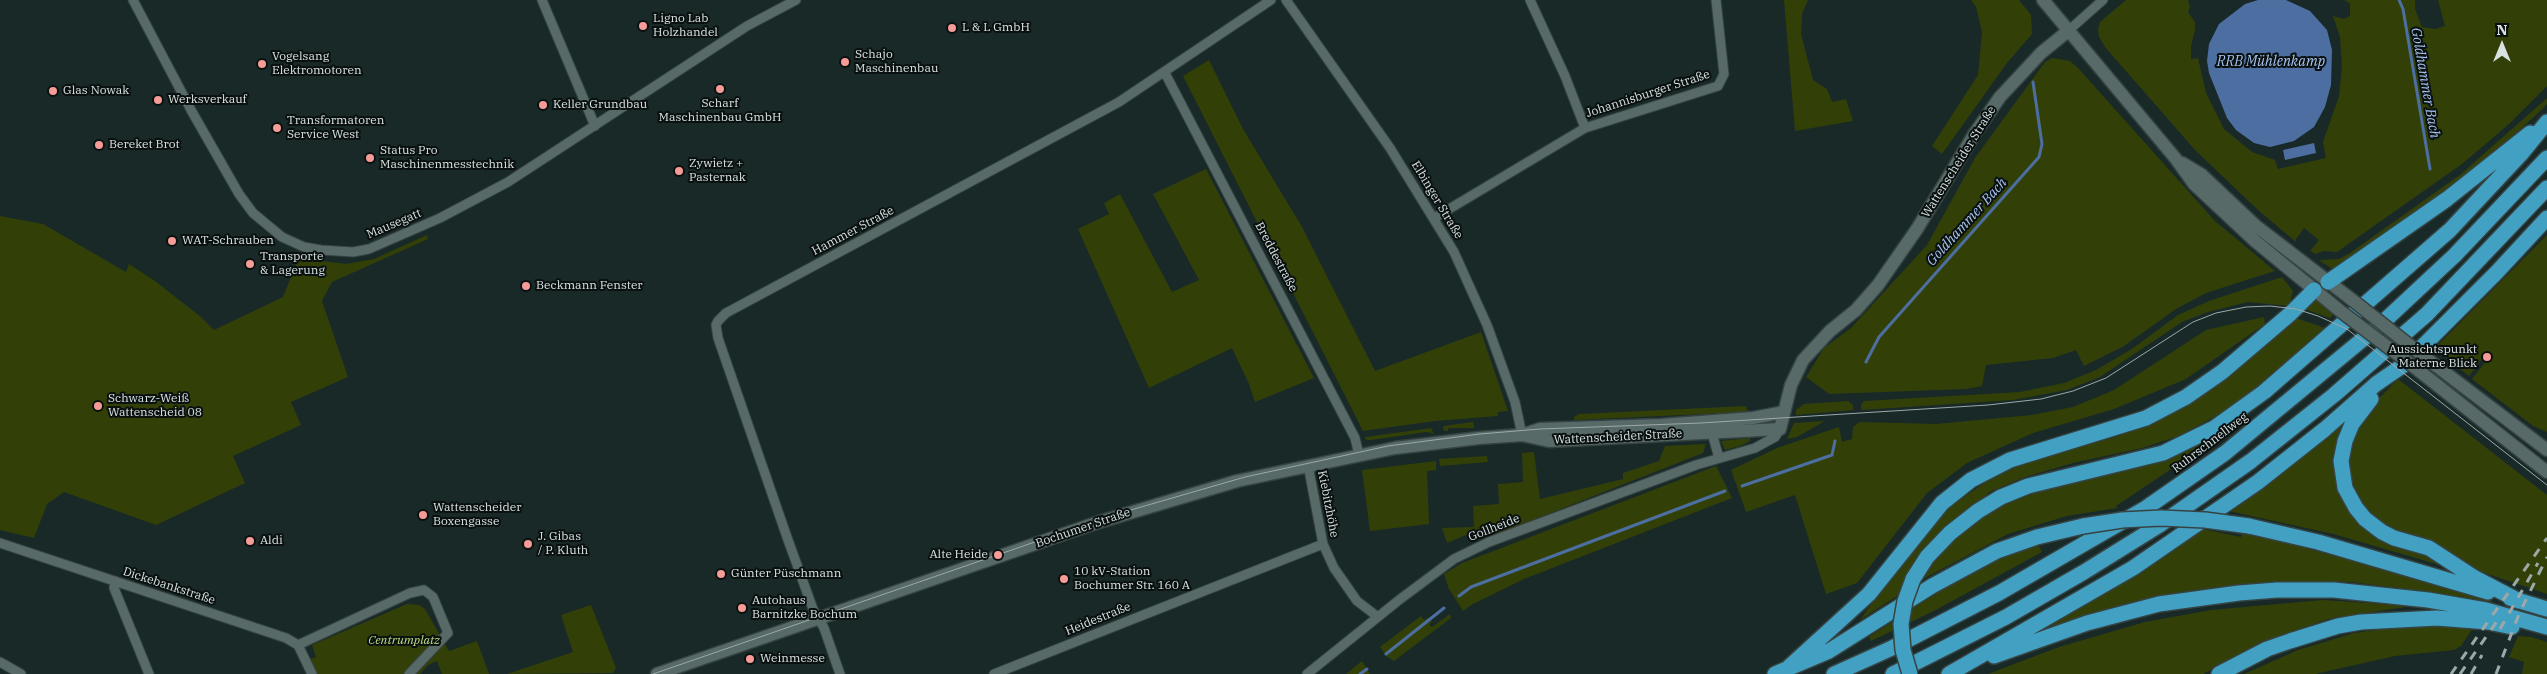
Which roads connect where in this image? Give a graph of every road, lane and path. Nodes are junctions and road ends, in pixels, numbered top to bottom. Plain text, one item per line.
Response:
1 (133, 0) edge
2 (542, 0) edge
3 (796, 0) edge
4 (1271, 0) edge
5 (1286, 0) edge
6 (1530, 0) edge
7 (1716, 0) edge
8 (2043, 0) edge
9 (2103, 0) edge
10 (2068, 31) junction
11 (1165, 73) junction
12 (2547, 121) edge
13 (595, 126) junction
14 (1584, 128) junction
15 (2547, 158) edge
16 (2176, 159) junction
17 (2547, 188) edge
18 (1434, 218) junction
19 (2547, 218) edge
20 (2328, 282) junction
21 (2314, 290) junction
22 (2411, 367) junction
23 (1784, 412) junction
24 (1780, 429) junction
25 (1712, 433) junction
26 (1522, 435) junction
27 (2547, 450) edge
28 (1359, 455) junction
29 (1719, 458) junction
30 (1308, 465) junction
31 (2547, 472) edge
32 (0, 542) edge
33 (1323, 544) junction
34 (114, 581) junction
35 (2519, 601) junction
36 (2547, 609) edge
37 (1378, 617) junction
38 (818, 620) junction
39 (2547, 628) edge
40 (2547, 635) edge
41 (298, 645) junction
42 (0, 662) edge
43 (1971, 662) junction
44 (1789, 667) junction
45 (21, 674) edge
46 (149, 674) edge
47 (312, 674) edge
48 (409, 674) edge
49 (657, 674) edge
50 (840, 674) edge
51 (994, 674) edge
52 (1307, 674) edge
53 (1775, 674) edge
54 (1834, 674) edge
55 (1893, 674) edge
56 (1910, 674) edge
57 (1949, 674) edge
58 (2219, 674) edge

1 - 13 street, Mausegatt
2 - 13 street
3 - 13 street, Mausegatt
4 - 11 street, Hammer Straße
5 - 18 street, Elbinger Straße
6 - 14 street
7 - 14 street, Johannisburger Straße
8 - 10 main road
9 - 10 street
10 - 16 main road
10 - 23 main road, Wattenscheider Straße
11 - 28 street, Breddestraße
11 - 38 street, Hammer Straße
12 - 20 highway
12 - 56 highway, bridge
14 - 18 street, Johannisburger Straße
15 - 54 highway, Ruhrschnellweg
16 - 20 main road
16 - 21 main road
17 - 55 highway
18 - 26 street, Elbinger Straße
19 - 22 highway
20 - 21 main road
20 - 27 main road, bridge
21 - 22 main road, bridge
21 - 44 highway
22 - 31 main road
22 - 35 highway
22 - 43 highway
23 - 24 main road, Wattenscheider Straße
23 - 26 main road, Wattenscheider Straße
24 - 25 main road, Wattenscheider Straße
24 - 29 street, Gollheide
25 - 26 main road, Wattenscheider Straße
25 - 29 street
26 - 28 main road, Bochumer Straße
28 - 30 main road, Bochumer Straße
29 - 37 street, Gollheide
30 - 33 street, Kiebitzhöhe
30 - 38 main road, Bochumer Straße
32 - 34 street, Dickebankstraße
33 - 37 street, Kiebitzhöhe
33 - 51 street, Heidestraße
34 - 41 street, Dickebankstraße
34 - 46 street
35 - 36 highway
35 - 44 highway, bridge
37 - 52 street, Gollheide
38 - 49 main road, Bochumer Straße
38 - 50 street
39 - 43 highway
40 - 58 highway
41 - 47 street
41 - 48 street
42 - 45 street
43 - 57 highway
44 - 53 highway

